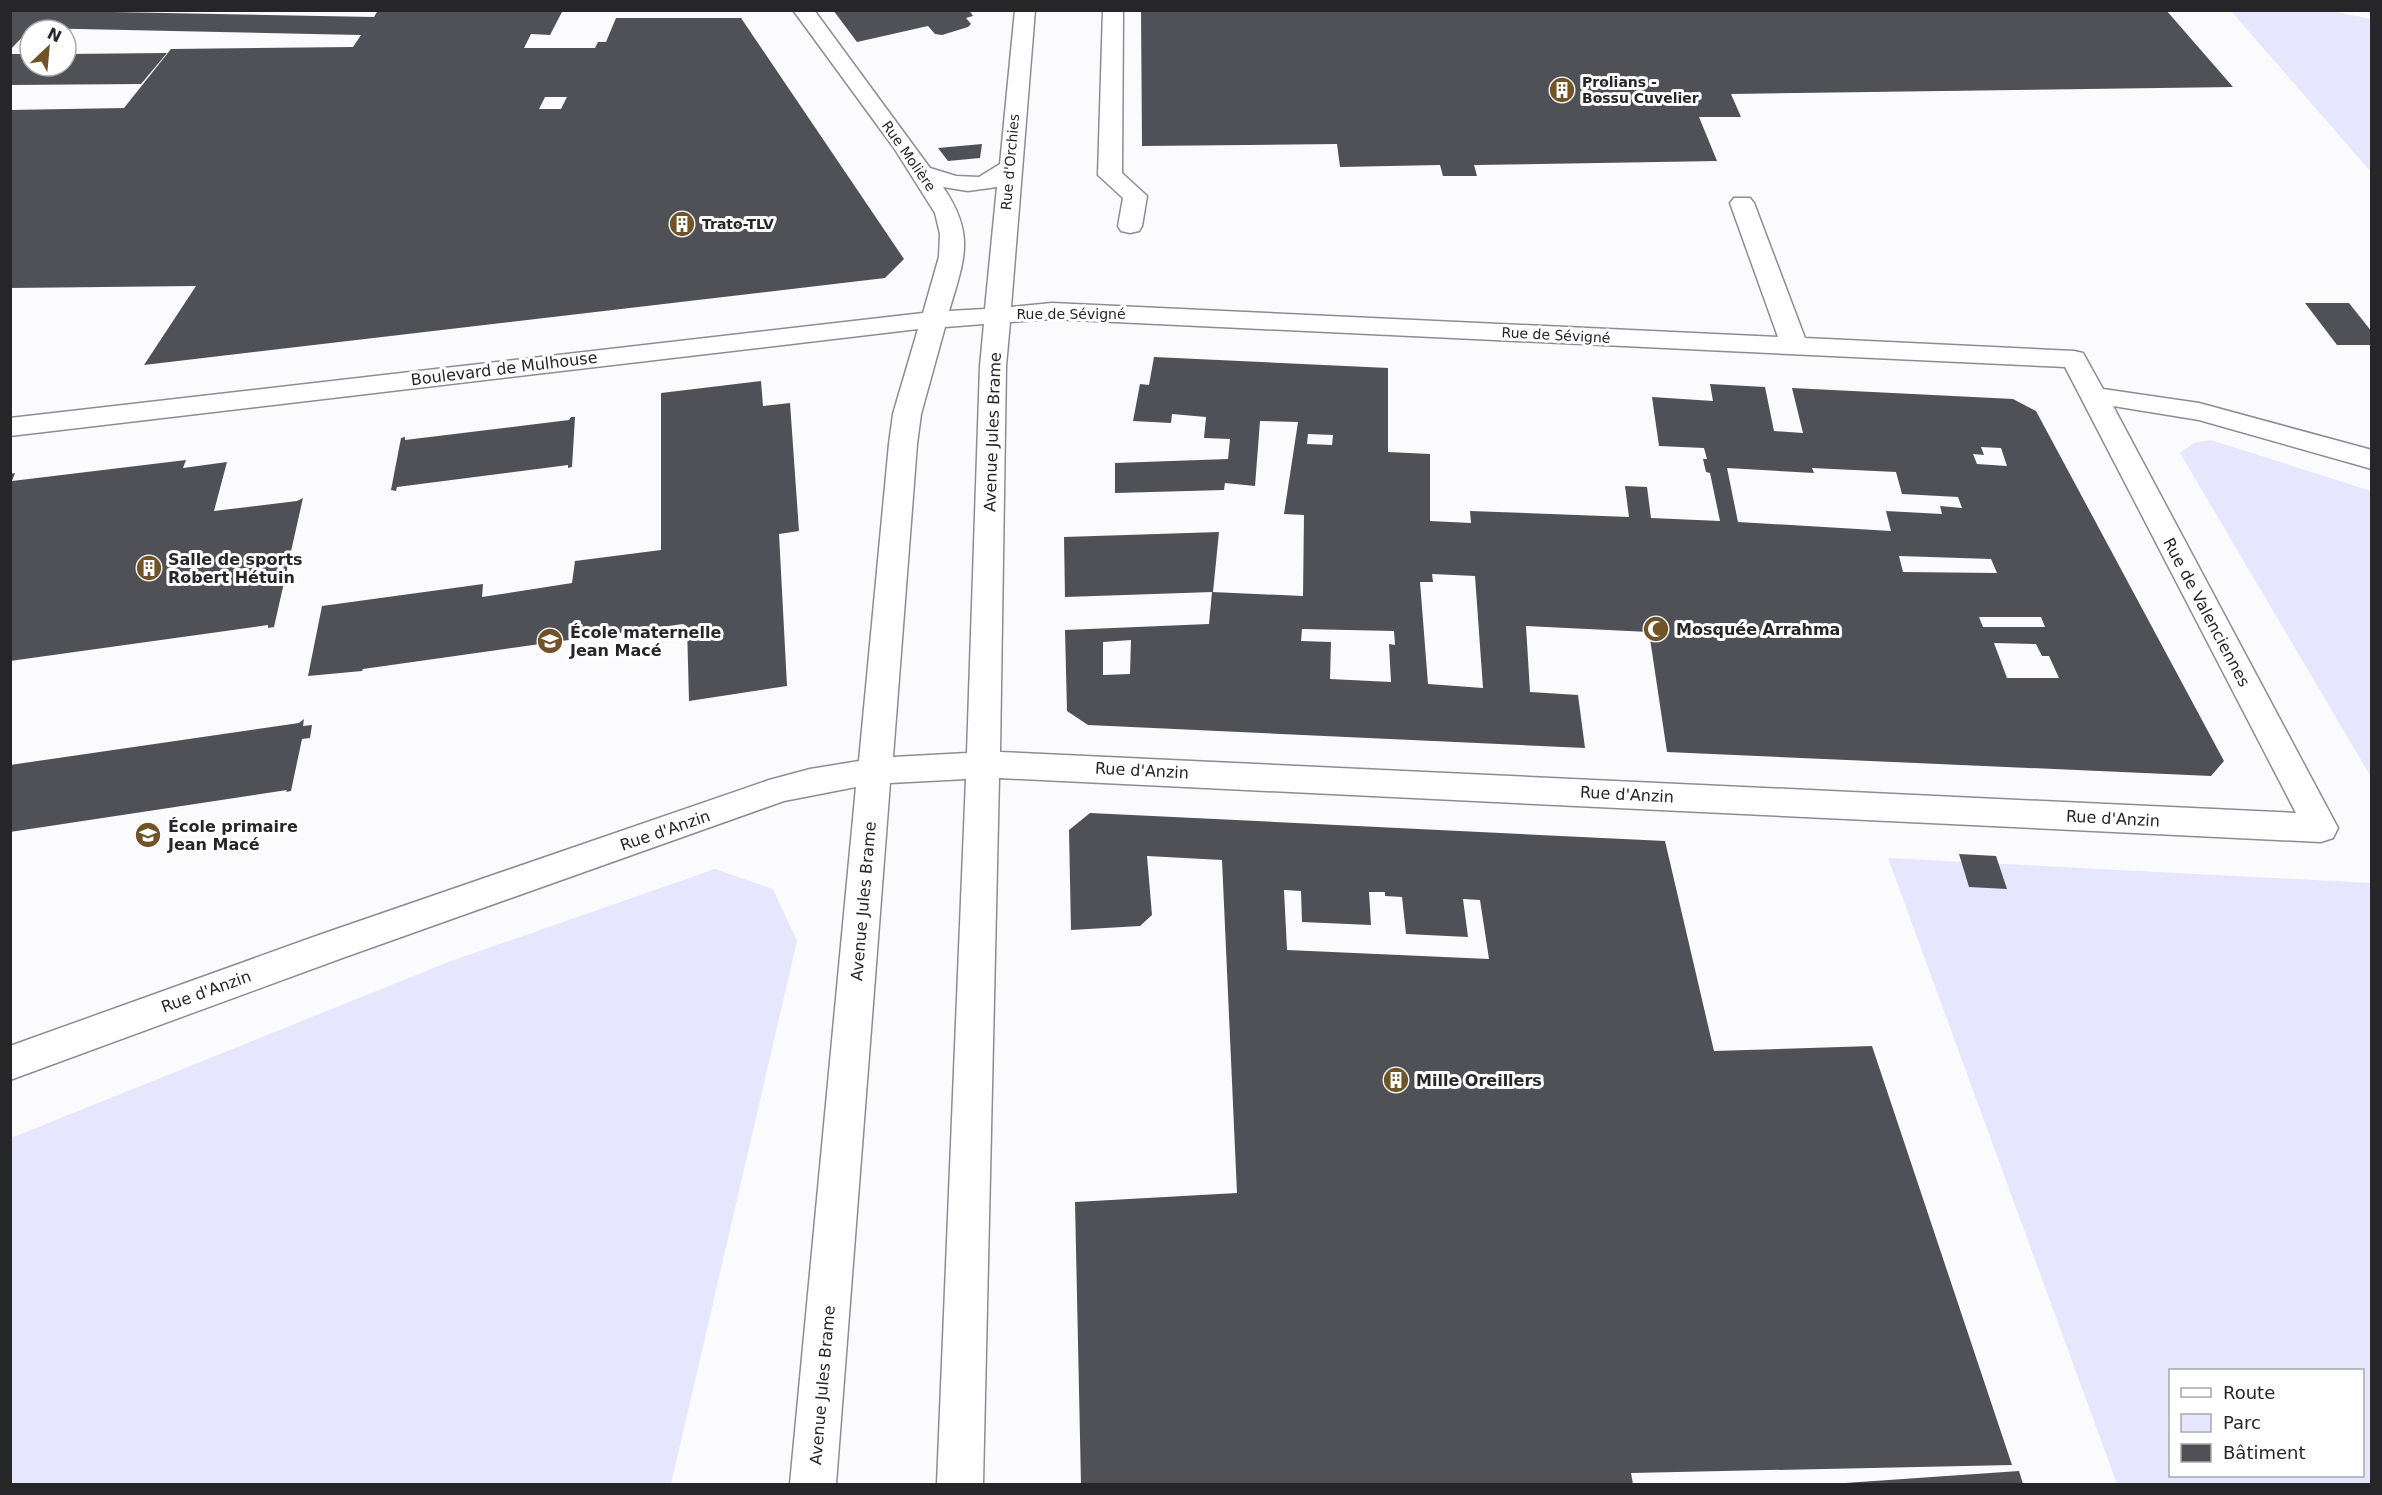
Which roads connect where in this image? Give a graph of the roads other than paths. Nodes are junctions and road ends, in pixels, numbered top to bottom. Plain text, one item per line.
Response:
1 (803, 10) edge
2 (1025, 10) edge
3 (1113, 10) edge
4 (1009, 168) junction
5 (922, 173) junction
6 (1742, 203) dead end
7 (1130, 226) dead end
8 (998, 314) junction
9 (932, 320) junction
10 (1795, 347) junction
11 (2092, 396) junction
12 (10, 427) edge
13 (2372, 460) edge
14 (983, 765) junction
15 (874, 771) junction
16 (2321, 828) joint
17 (10, 1063) edge
18 (813, 1485) edge
19 (960, 1485) edge

1 - 5 street, Rue Molière
2 - 4 street, Rue d'Orchies
3 - 7 street
4 - 5 street
4 - 8 street, Rue d'Orchies
5 - 9 street, Rue Molière
6 - 10 street
8 - 9 street, Boulevard de Mulhouse
8 - 10 street, Rue de Sévigné
8 - 14 street, Avenue Jules Brame
9 - 12 street, Boulevard de Mulhouse
9 - 15 street, Avenue Jules Brame
10 - 11 street, Rue de Sévigné
11 - 13 street
11 - 16 street, Rue de Valenciennes
14 - 15 street, Rue d'Anzin
14 - 16 street, Rue d'Anzin
14 - 19 street, Avenue Jules Brame
15 - 17 street, Rue d'Anzin
15 - 18 street, Avenue Jules Brame

